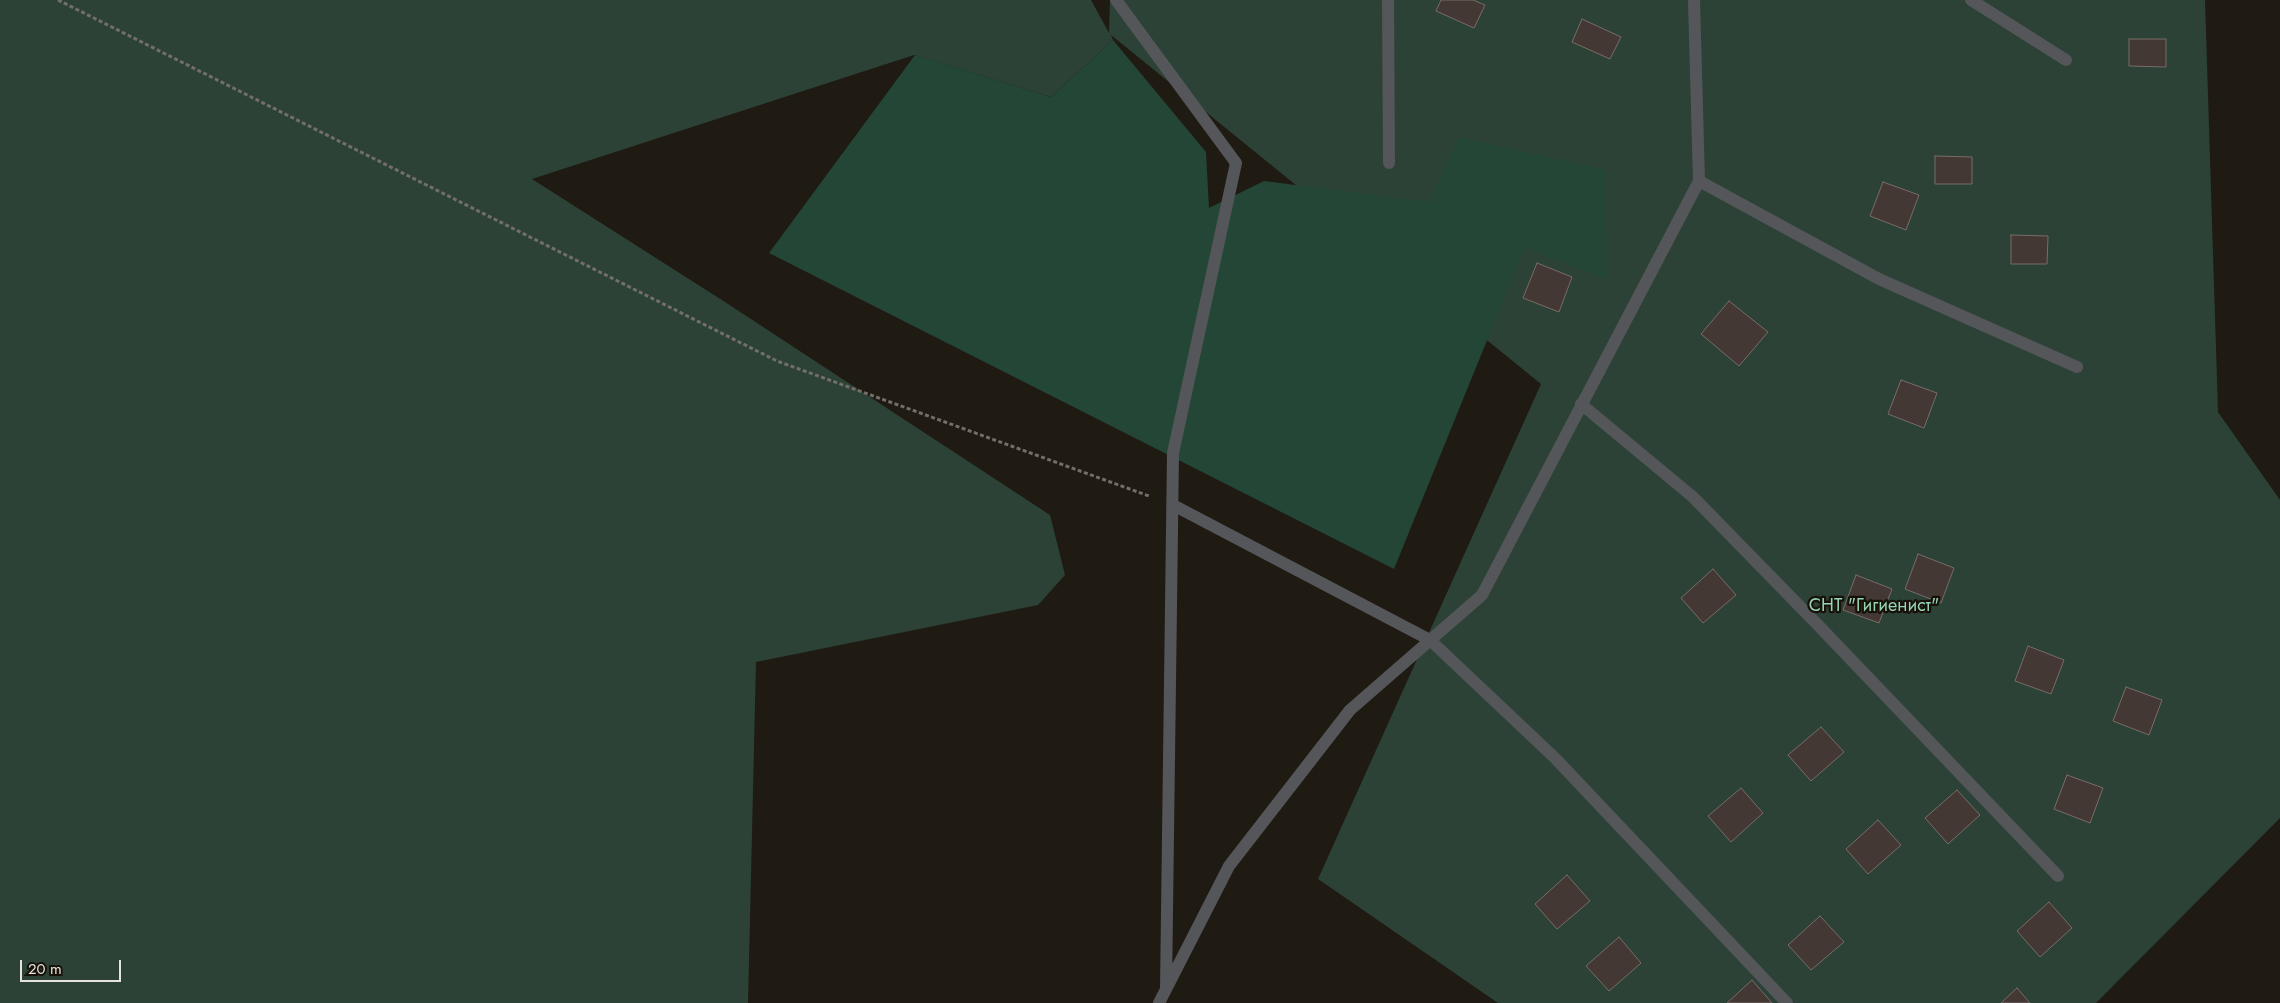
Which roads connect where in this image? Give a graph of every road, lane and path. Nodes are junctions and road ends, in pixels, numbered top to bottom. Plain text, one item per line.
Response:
1 (58, 0) edge
2 (1116, 0) edge
3 (1388, 0) edge
4 (1694, 0) edge
5 (1972, 0) edge
6 (2066, 60) dead end
7 (1389, 163) dead end
8 (1699, 182) junction
9 (2077, 367) dead end
10 (1581, 404) junction
11 (1173, 505) junction
12 (1430, 640) junction
13 (2058, 876) dead end
14 (1163, 998) edge
15 (1786, 1003) edge

1 - 11 path
2 - 11 street
3 - 7 street
4 - 8 street
5 - 6 street
8 - 9 street
8 - 10 street
10 - 12 street
10 - 13 street
11 - 12 street
11 - 14 street
12 - 14 street
12 - 15 street

